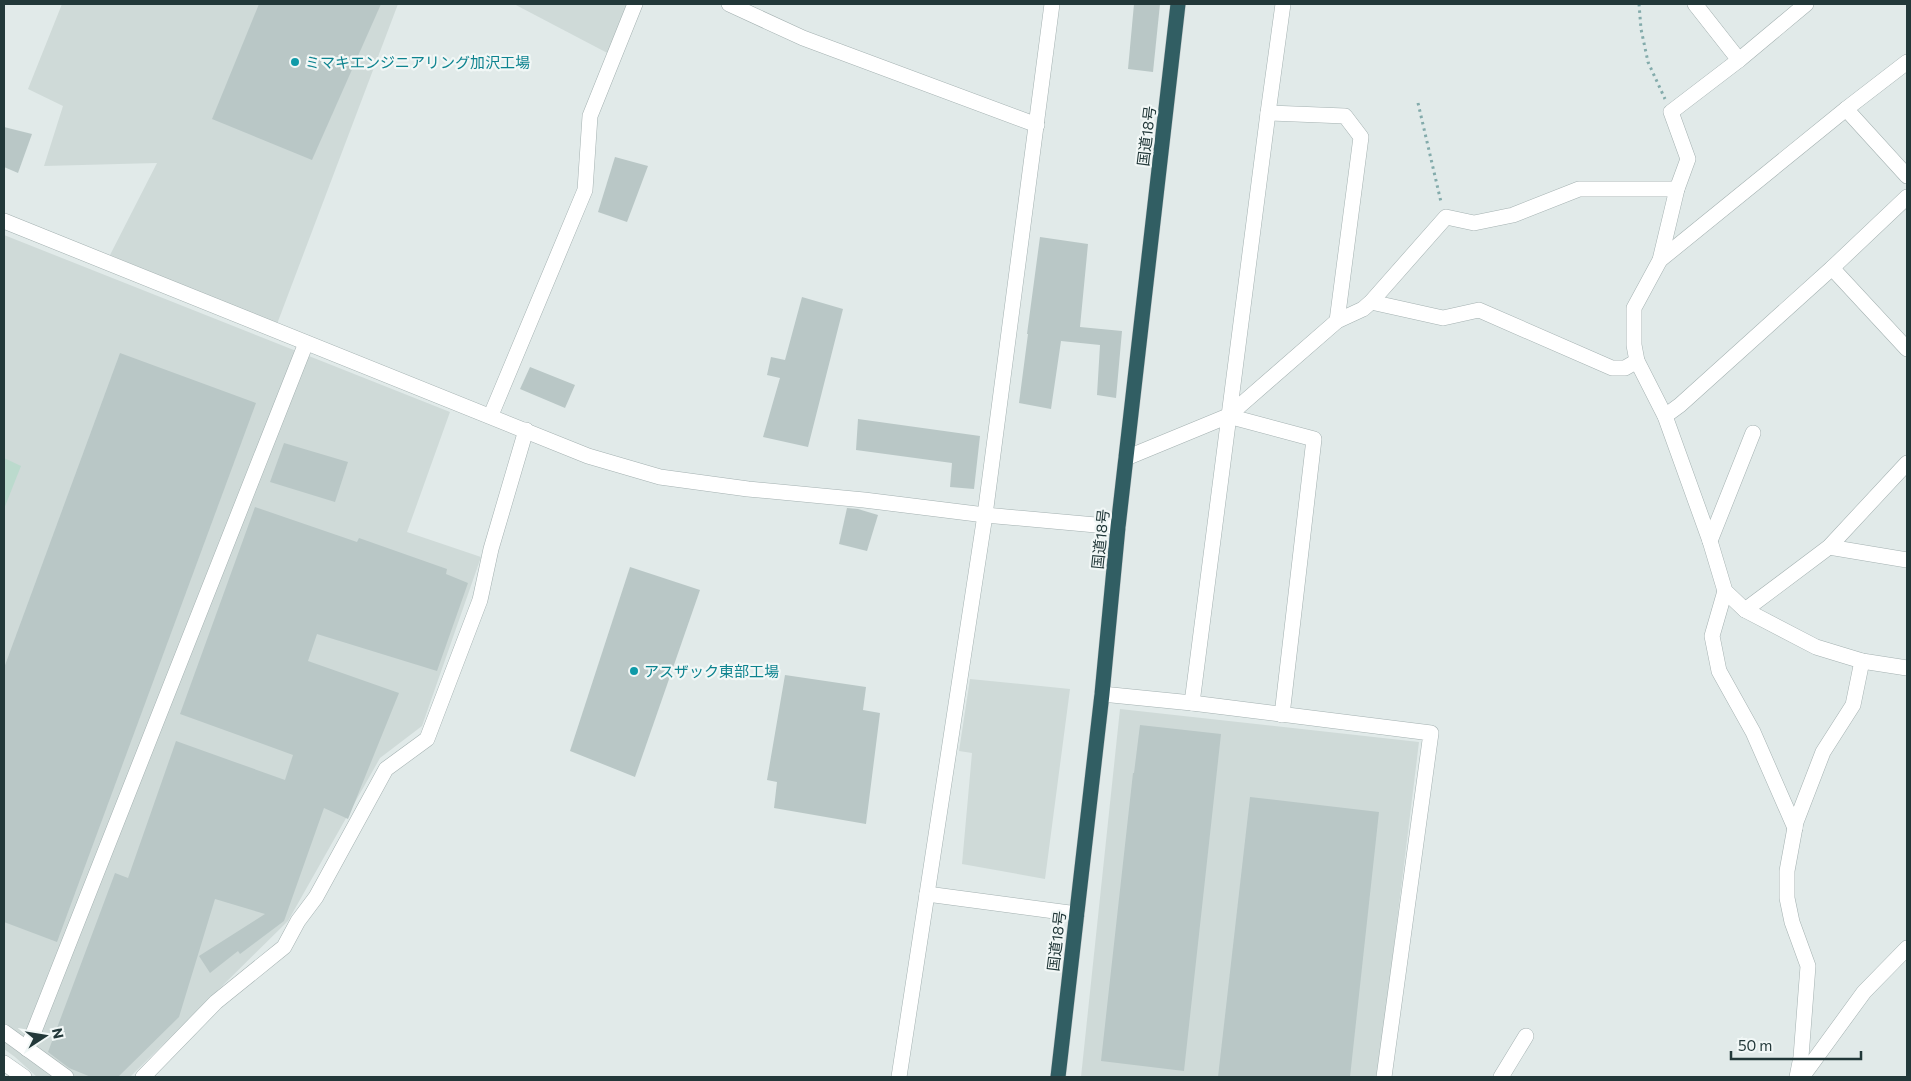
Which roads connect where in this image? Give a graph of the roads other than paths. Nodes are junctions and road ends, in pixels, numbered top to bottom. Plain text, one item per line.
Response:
1 (635, 4) edge
2 (729, 4) edge
3 (1052, 4) edge
4 (1178, 4) edge
5 (1283, 4) edge
6 (1695, 4) edge
7 (1806, 4) edge
8 (1739, 60) junction
9 (1907, 62) edge
10 (1846, 109) junction
11 (1268, 113) junction
12 (1037, 125) junction
13 (1907, 176) edge
14 (1677, 189) junction
15 (1907, 197) edge
16 (4, 220) edge
17 (1660, 260) junction
18 (1832, 268) junction
19 (1372, 302) junction
20 (1337, 321) junction
21 (306, 343) junction
22 (1907, 349) edge
23 (1637, 361) junction
24 (491, 415) junction
25 (1228, 416) junction
26 (1665, 416) junction
27 (526, 430) junction
28 (1753, 433) dead end
29 (1126, 458) junction
30 (1907, 463) edge
31 (984, 515) junction
32 (1118, 526) junction
33 (1710, 541) junction
34 (1829, 547) junction
35 (1907, 560) edge
36 (1725, 591) junction
37 (1745, 610) junction
38 (1862, 661) junction
39 (1907, 668) edge
40 (1102, 694) junction
41 (1192, 703) junction
42 (1282, 715) junction
43 (1794, 828) junction
44 (927, 894) junction
45 (1077, 914) junction
46 (1907, 948) edge
47 (4, 1032) edge
48 (1526, 1036) dead end
49 (28, 1049) junction
50 (4, 1063) edge
51 (24, 1077) edge
52 (66, 1077) edge
53 (142, 1077) edge
54 (899, 1077) edge
55 (1058, 1077) edge
56 (1384, 1077) edge
57 (1501, 1077) edge
58 (1797, 1077) edge
59 (1802, 1077) edge

1 - 24 street
2 - 12 street
3 - 12 street
4 - 29 highway, 国道18号
5 - 11 street
6 - 8 street
7 - 8 street
8 - 14 street
9 - 10 street
10 - 13 street
10 - 17 street
11 - 20 street
11 - 25 street
12 - 31 street
14 - 17 street
14 - 19 street
15 - 18 street
16 - 21 street
17 - 23 street
18 - 22 street
18 - 26 street
19 - 20 street
19 - 23 street
20 - 25 street
21 - 24 street
21 - 49 street
23 - 26 street
24 - 27 street
25 - 29 street
25 - 41 street
25 - 42 street
26 - 33 street
27 - 31 street
27 - 53 street
28 - 33 street
29 - 32 highway, 国道18号
30 - 34 street
31 - 32 street
31 - 44 street
32 - 40 highway, 国道18号
33 - 36 street
34 - 35 street
34 - 37 street
36 - 37 street
36 - 43 street
37 - 38 street
38 - 39 street
38 - 43 street
40 - 41 street
40 - 45 highway, 国道18号
41 - 42 street
42 - 56 street
43 - 58 street
44 - 45 street
44 - 54 street
45 - 55 highway, 国道18号
46 - 59 street
47 - 49 street
48 - 57 street
49 - 52 street
50 - 51 street

